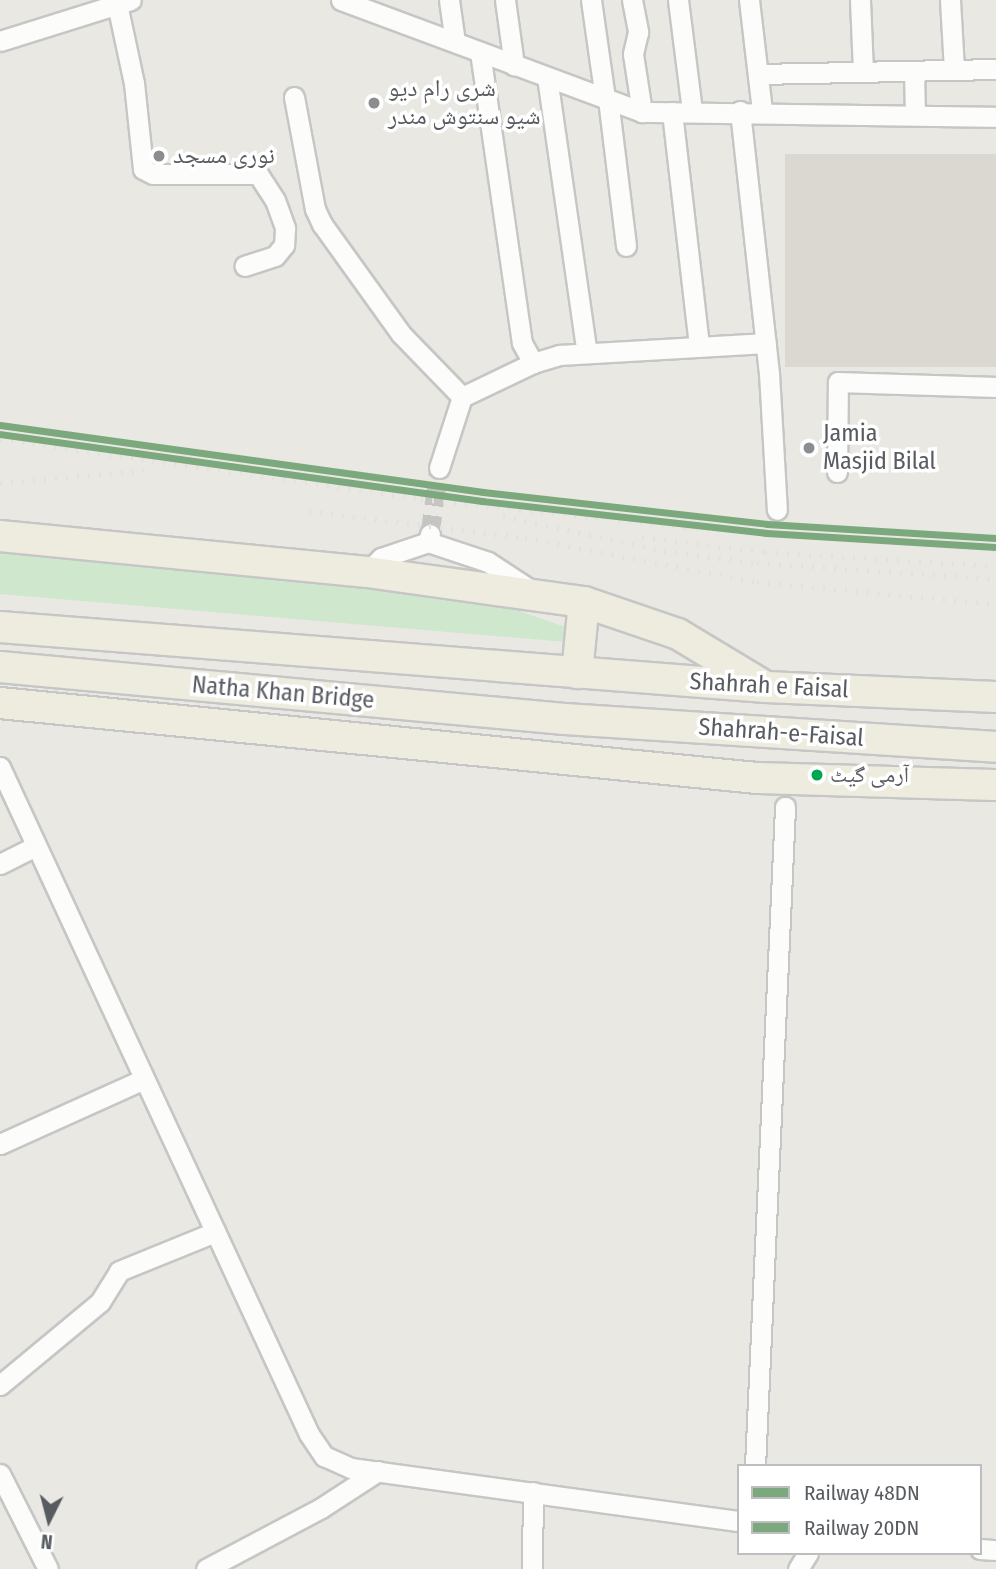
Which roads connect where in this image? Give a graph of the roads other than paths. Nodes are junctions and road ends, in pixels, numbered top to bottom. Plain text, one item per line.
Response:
1 (341, 0) edge
2 (449, 0) edge
3 (505, 0) edge
4 (591, 0) edge
5 (632, 0) edge
6 (678, 0) edge
7 (749, 0) edge
8 (860, 0) edge
9 (950, 0) edge
10 (124, 2) edge
11 (0, 41) edge
12 (455, 42) junction
13 (480, 52) junction
14 (514, 65) junction
15 (996, 69) edge
16 (954, 70) junction
17 (914, 71) junction
18 (863, 72) junction
19 (758, 74) junction
20 (547, 77) junction
21 (294, 97) dead end
22 (606, 99) junction
23 (692, 111) junction
24 (740, 111) junction
25 (762, 111) junction
26 (642, 112) junction
27 (672, 112) junction
28 (915, 115) junction
29 (996, 117) edge
30 (626, 246) dead end
31 (245, 266) dead end
32 (766, 342) junction
33 (699, 346) junction
34 (587, 353) junction
35 (533, 363) junction
36 (996, 387) edge
37 (462, 397) junction
38 (439, 468) tunnel mouth
39 (837, 472) dead end
40 (777, 510) dead end
41 (0, 536) edge
42 (367, 572) junction
43 (536, 593) junction
44 (584, 602) junction
45 (0, 626) edge
46 (0, 667) edge
47 (541, 670) joint
48 (578, 673) junction
49 (766, 687) junction
50 (996, 697) edge
51 (0, 703) edge
52 (565, 719) joint
53 (648, 724) junction
54 (996, 747) edge
55 (0, 767) edge
56 (649, 769) junction
57 (996, 785) edge
58 (785, 807) dead end
59 (37, 846) junction
60 (0, 864) edge
61 (144, 1079) junction
62 (0, 1144) edge
63 (215, 1232) junction
64 (0, 1385) edge
65 (755, 1464) edge
66 (378, 1471) junction
67 (0, 1474) edge
68 (533, 1492) junction
69 (737, 1521) edge
70 (48, 1569) edge
71 (206, 1569) edge
72 (532, 1569) edge

1 - 12 street
2 - 12 street
3 - 14 street
4 - 22 street
5 - 26 street
6 - 23 street
7 - 19 street
8 - 18 street
9 - 16 street
10 - 11 street
10 - 31 street
12 - 13 street
13 - 14 street
13 - 35 street
14 - 20 street
15 - 16 street
16 - 17 street
17 - 18 street
17 - 28 street
18 - 19 street
19 - 25 street
20 - 22 street
20 - 34 street
21 - 37 street
22 - 26 street
22 - 30 street
23 - 24 street
23 - 27 street
24 - 25 street
24 - 32 street
25 - 28 street
26 - 27 street
27 - 33 street
28 - 29 street
32 - 33 street
32 - 40 street
33 - 34 street
34 - 35 street
35 - 37 street
36 - 39 street
37 - 38 street
41 - 42 highway
42 - 43 highway
42 - 43 street
43 - 44 highway
44 - 48 highway
44 - 49 highway
45 - 47 highway, Natha Khan Bridge
46 - 52 highway, Natha Khan Bridge
47 - 48 highway, Shahrah e Faisal
48 - 49 highway, Shahrah e Faisal
49 - 50 highway, Shahrah e Faisal
51 - 56 highway
52 - 53 highway, Shahrah-e-Faisal
53 - 54 highway, Shahrah-e-Faisal
53 - 56 highway
55 - 59 street
56 - 57 highway
58 - 65 street
59 - 60 street
59 - 61 street
61 - 62 street
61 - 63 street
63 - 64 street
63 - 66 street
66 - 68 street
66 - 71 street
67 - 70 street
68 - 69 street
68 - 72 street

